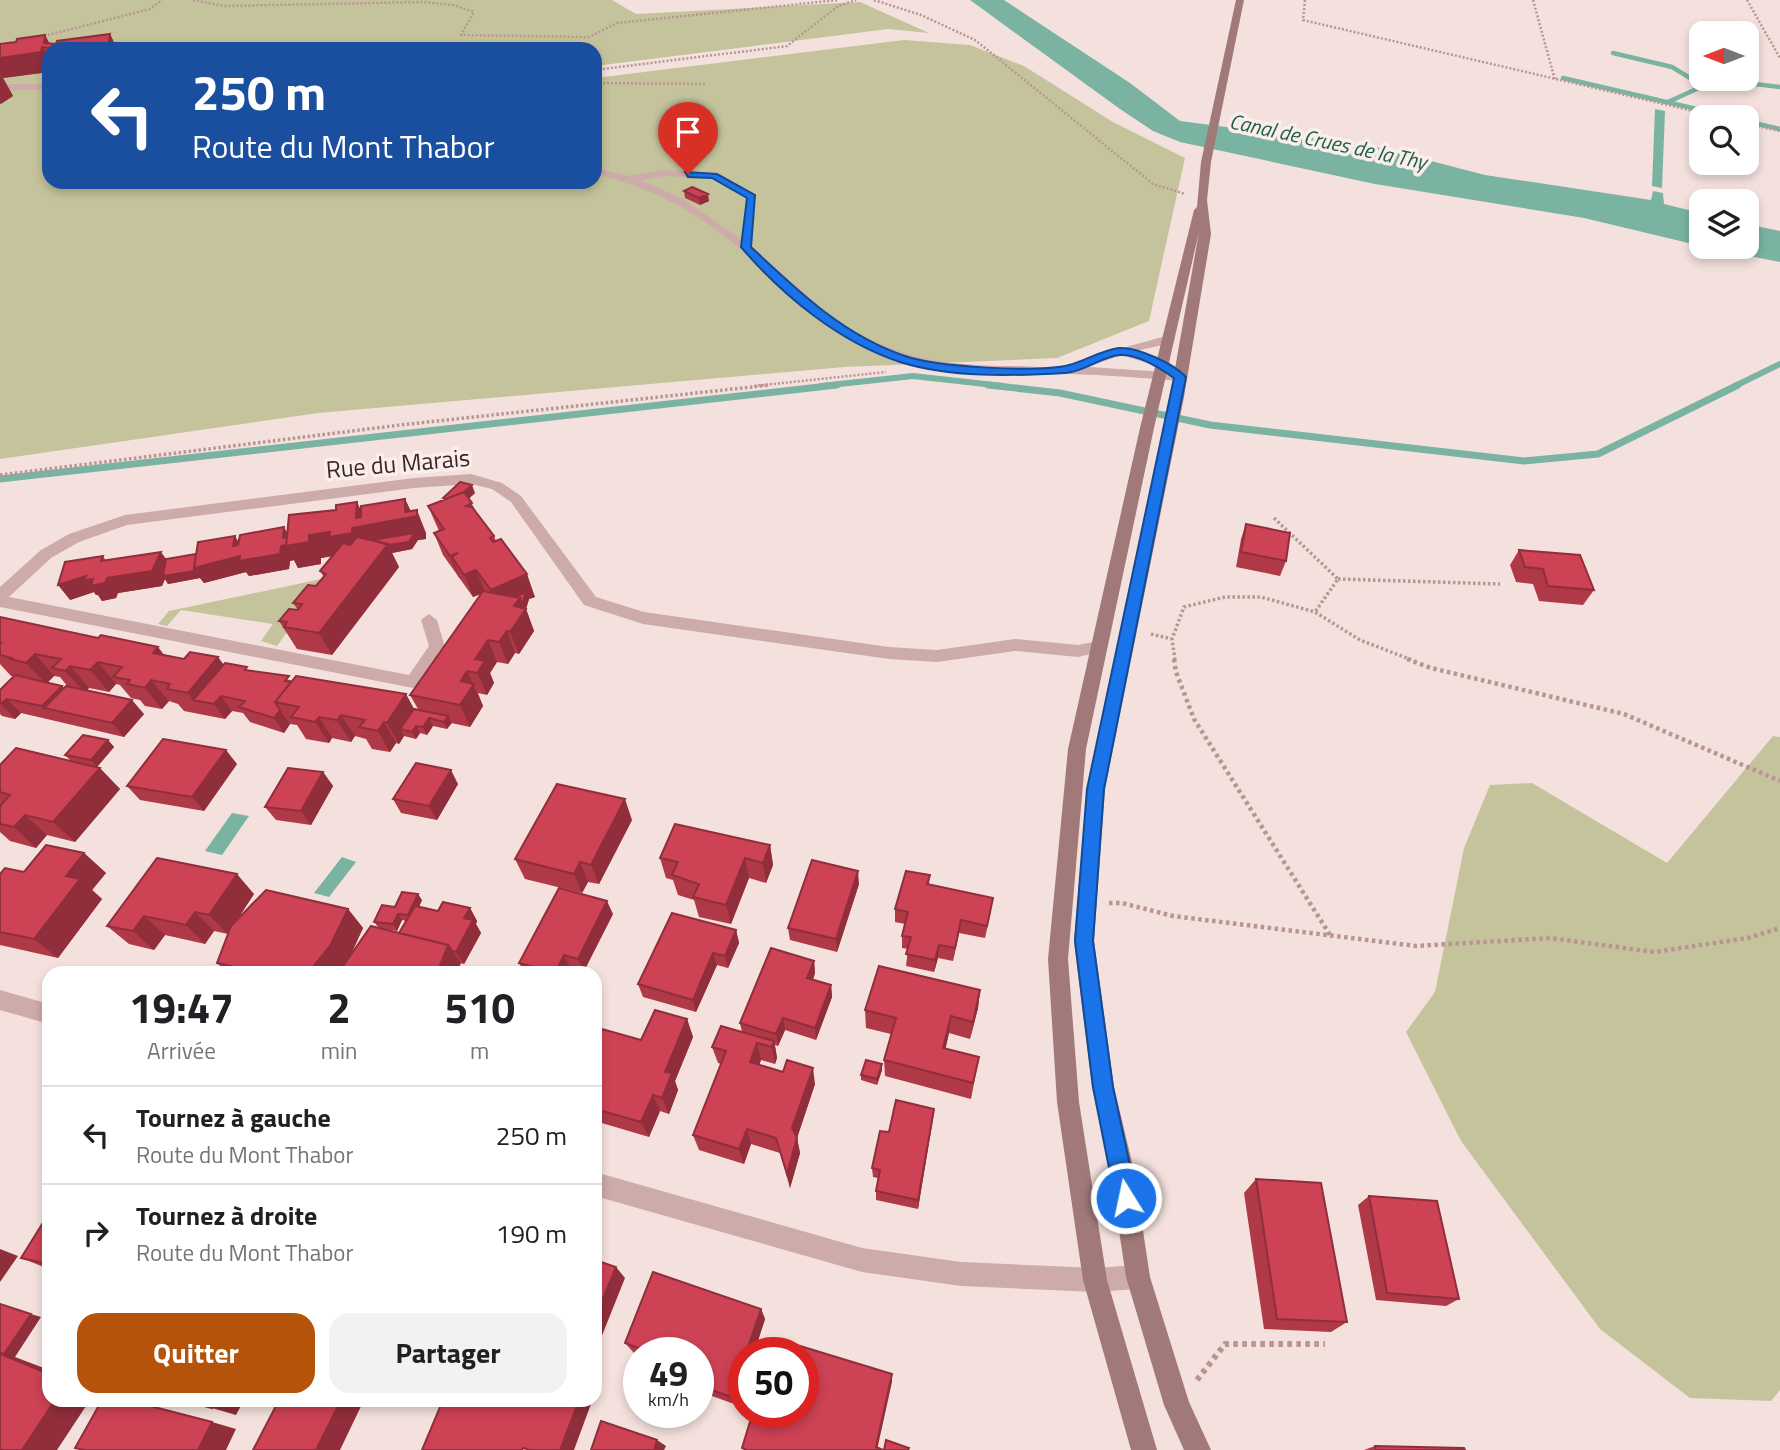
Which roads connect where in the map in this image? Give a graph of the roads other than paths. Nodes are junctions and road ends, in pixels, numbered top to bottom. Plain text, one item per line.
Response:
1 (1240, 0) edge
2 (0, 87) edge
3 (42, 87) edge
4 (602, 173) edge
5 (623, 179) junction
6 (1202, 200) junction
7 (746, 247) junction
8 (1167, 340) junction
9 (1121, 351) junction
10 (1068, 370) junction
11 (1161, 370) junction
12 (1180, 377) junction
13 (0, 599) edge
14 (429, 620) dead end
15 (1098, 648) junction
16 (0, 1000) edge
17 (42, 1012) edge
18 (602, 1186) edge
19 (1138, 1277) junction
20 (1095, 1280) junction
21 (1144, 1450) edge
22 (1198, 1450) edge

1 - 6 main road
2 - 3 street
4 - 5 street
5 - 7 street
5 - 7 street
6 - 8 main road
6 - 12 main road
7 - 10 street
8 - 9 street
8 - 11 main road
9 - 10 street
9 - 11 street
10 - 11 street
11 - 12 street
11 - 15 main road
12 - 19 main road
13 - 14 street, Rue du Marais
13 - 15 street, Rue du Marais
15 - 20 main road
16 - 17 street
18 - 20 street
19 - 20 street
19 - 22 main road
20 - 21 main road

